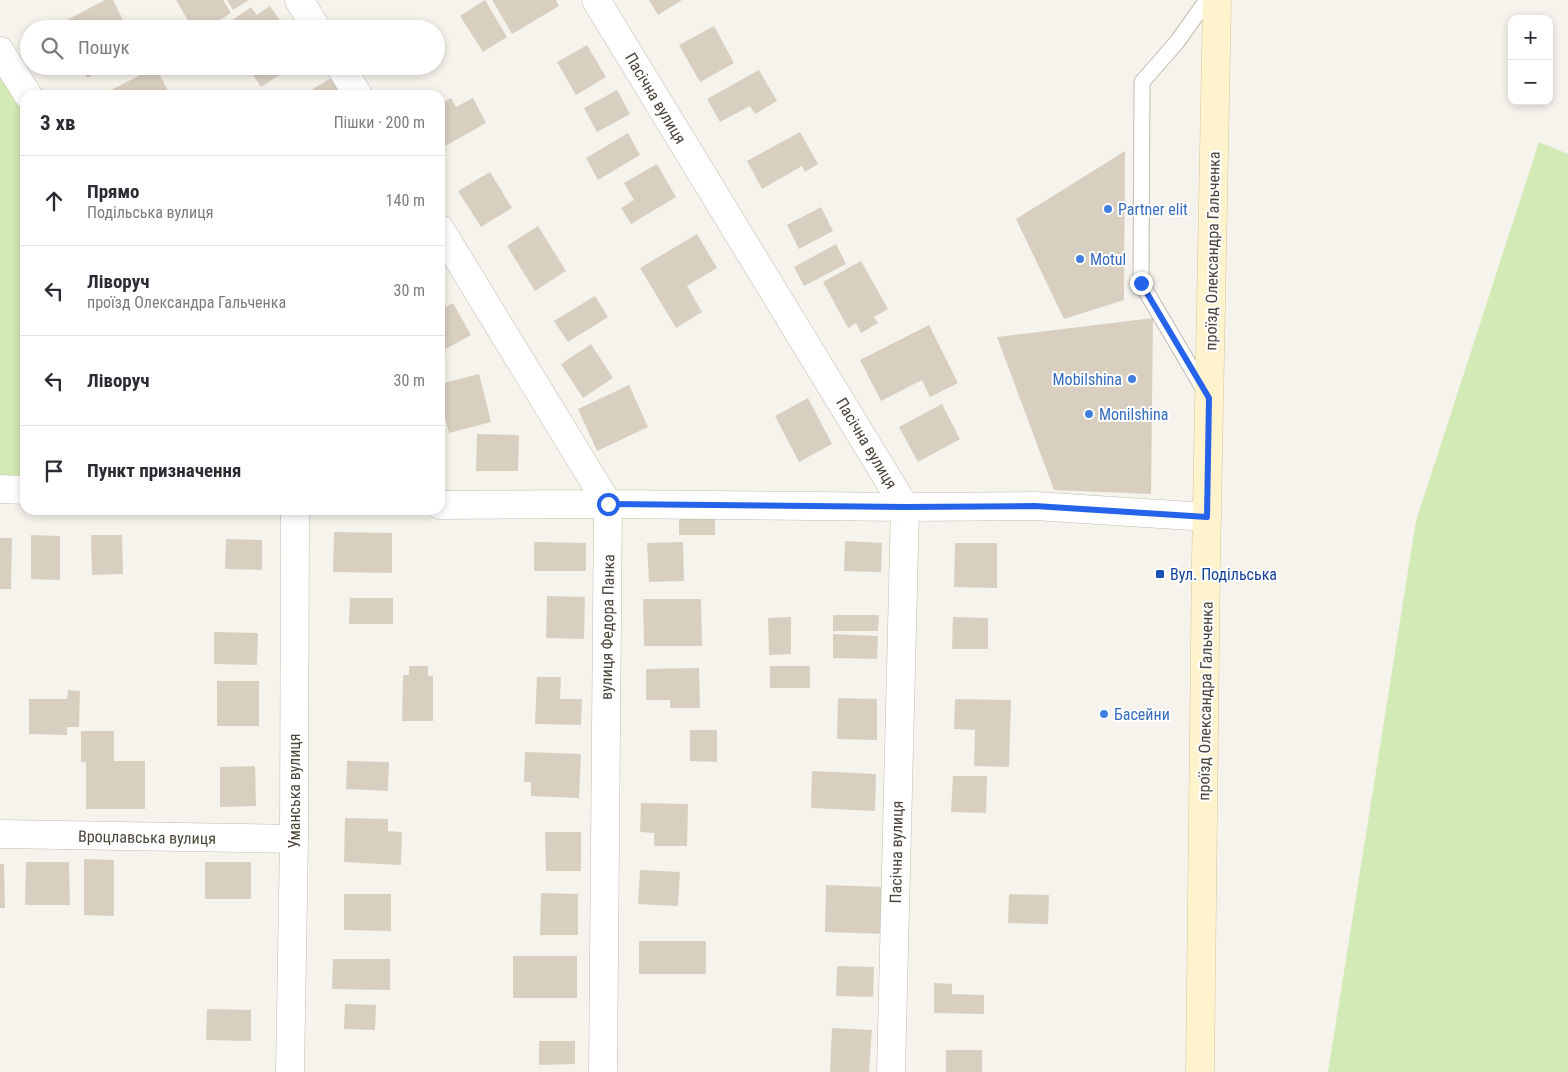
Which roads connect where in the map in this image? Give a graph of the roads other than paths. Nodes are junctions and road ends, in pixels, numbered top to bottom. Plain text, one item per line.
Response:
1 (300, 0) edge
2 (596, 0) edge
3 (1208, 0) edge
4 (1217, 0) edge
5 (312, 20) edge
6 (0, 51) edge
7 (346, 75) edge
8 (25, 90) edge
9 (355, 90) edge
10 (445, 237) edge
11 (1209, 398) junction
12 (0, 489) edge
13 (20, 490) edge
14 (608, 504) junction
15 (445, 505) edge
16 (905, 507) junction
17 (295, 515) edge
18 (1207, 517) junction
19 (0, 834) edge
20 (294, 839) junction
21 (290, 1072) edge
22 (603, 1072) edge
23 (891, 1072) edge
24 (1200, 1072) edge

1 - 5 street
2 - 16 street, Пасічна вулиця
3 - 11 lane
4 - 11 main road, проїзд Олександра Гальченка
6 - 8 street
7 - 9 street
10 - 14 street
11 - 18 main road, проїзд Олександра Гальченка
12 - 13 street
14 - 15 street
14 - 16 street
14 - 22 street, вулиця Федора Панка
16 - 18 street
16 - 23 street, Пасічна вулиця
17 - 20 street, Уманська вулиця
18 - 24 main road, проїзд Олександра Гальченка
19 - 20 street, Вроцлавська вулиця
20 - 21 street, Уманська вулиця

